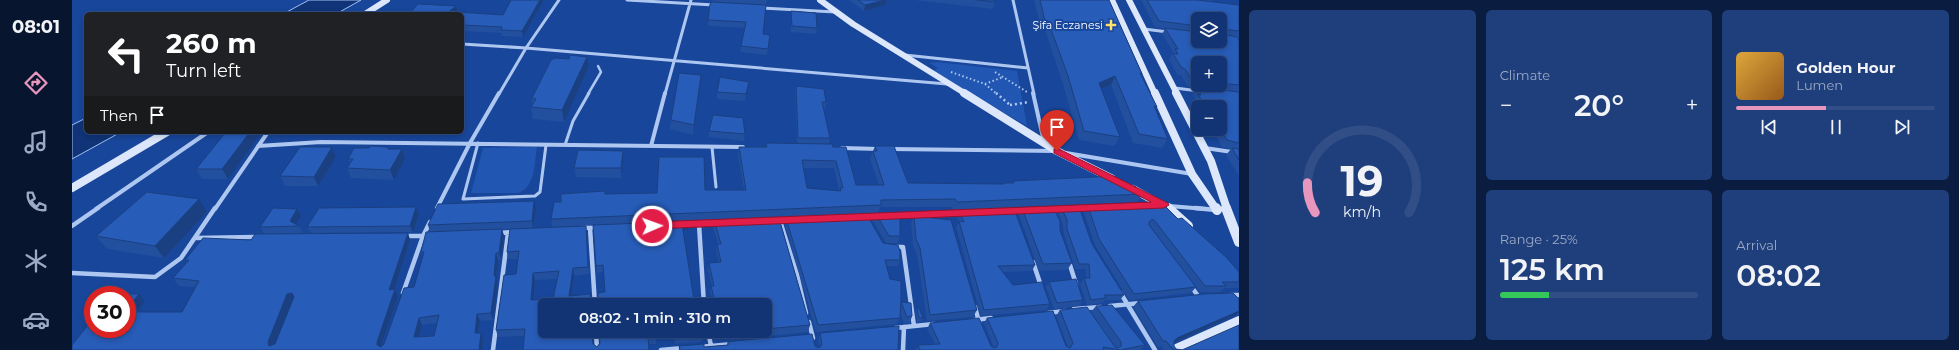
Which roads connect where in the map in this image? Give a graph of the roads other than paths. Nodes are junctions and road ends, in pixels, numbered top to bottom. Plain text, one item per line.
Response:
1 (387, 0) edge
2 (559, 0) edge
3 (627, 0) edge
4 (820, 0) edge
5 (1013, 0) edge
6 (1112, 0) edge
7 (1129, 0) edge
8 (690, 2) edge
9 (719, 5) edge
10 (758, 7) edge
11 (367, 12) edge
12 (835, 12) junction
13 (1144, 29) junction
14 (1175, 33) edge
15 (464, 44) edge
16 (526, 48) junction
17 (903, 55) junction
18 (674, 61) junction
19 (598, 66) dead end
20 (1028, 68) junction
21 (949, 84) junction
22 (1175, 88) junction
23 (1191, 90) edge
24 (164, 134) edge
25 (205, 134) edge
26 (267, 134) edge
27 (1044, 142) junction
28 (470, 143) junction
29 (478, 143) junction
30 (546, 145) junction
31 (565, 145) junction
32 (258, 146) junction
33 (651, 146) junction
34 (712, 147) junction
35 (751, 147) edge
36 (838, 148) edge
37 (1205, 148) junction
38 (1057, 151) junction
39 (1239, 153) edge
40 (1192, 174) junction
41 (716, 187) dead end
42 (72, 188) edge
43 (1164, 205) junction
44 (1150, 206) edge
45 (1092, 208) edge
46 (1079, 209) junction
47 (1052, 210) junction
48 (1217, 210) junction
49 (1227, 210) junction
50 (1044, 211) edge
51 (948, 213) junction
52 (968, 213) edge
53 (1081, 215) edge
54 (881, 216) edge
55 (889, 216) edge
56 (1056, 216) edge
57 (859, 217) edge
58 (867, 217) junction
59 (796, 220) edge
60 (773, 221) edge
61 (780, 221) junction
62 (950, 221) edge
63 (728, 223) edge
64 (870, 223) edge
65 (698, 224) junction
66 (683, 225) edge
67 (72, 226) edge
68 (605, 227) edge
69 (590, 228) junction
70 (575, 229) edge
71 (1192, 230) edge
72 (523, 232) edge
73 (493, 233) edge
74 (508, 233) junction
75 (438, 235) edge
76 (399, 236) edge
77 (423, 236) junction
78 (266, 237) edge
79 (195, 238) junction
80 (1239, 242) edge
81 (890, 247) edge
82 (1030, 256) edge
83 (1067, 257) edge
84 (72, 273) edge
85 (1186, 278) edge
86 (1116, 286) edge
87 (1043, 292) edge
88 (1079, 293) edge
89 (1225, 295) edge
90 (1239, 295) edge
91 (1198, 296) junction
92 (1205, 296) edge
93 (1191, 297) edge
94 (594, 298) edge
95 (703, 298) edge
96 (401, 300) edge
97 (1081, 300) edge
98 (1148, 302) edge
99 (974, 304) edge
100 (1128, 305) junction
101 (1049, 306) edge
102 (1084, 308) junction
103 (1051, 313) junction
104 (1088, 313) edge
105 (1044, 314) edge
106 (1000, 318) edge
107 (978, 319) junction
108 (971, 320) edge
109 (1054, 320) edge
110 (1239, 321) edge
111 (942, 323) edge
112 (914, 326) junction
113 (981, 326) edge
114 (904, 327) junction
115 (889, 329) edge
116 (820, 337) edge
117 (596, 338) edge
118 (805, 338) edge
119 (812, 338) junction
120 (742, 343) edge
121 (814, 344) edge
122 (708, 347) edge
123 (494, 350) edge
124 (597, 350) edge
125 (661, 350) edge
126 (903, 350) edge
127 (1155, 350) edge
128 (1174, 350) edge

1 - 11 street
2 - 16 street
3 - 8 street
4 - 12 street
5 - 20 street
6 - 40 street
7 - 13 street
8 - 9 street
8 - 18 street
10 - 12 street
12 - 17 street
13 - 14 street
13 - 22 street
15 - 16 street
16 - 18 street
16 - 28 street
17 - 20 street
17 - 21 street
18 - 21 street
18 - 33 street
19 - 31 lane
20 - 27 street
21 - 27 street
22 - 23 street
22 - 37 street
24 - 42 street
25 - 67 street
26 - 32 street
27 - 38 street
28 - 29 street
28 - 32 street
28 - 77 street
29 - 30 street
29 - 30 lane
30 - 31 street
31 - 33 street
32 - 79 street
33 - 34 street
34 - 35 street
34 - 41 lane
36 - 38 street
37 - 39 street
37 - 49 street
38 - 40 street
38 - 43 street
40 - 48 street
43 - 44 street
43 - 48 street
43 - 71 street
45 - 46 street
46 - 47 street
46 - 53 street
47 - 50 street
47 - 56 street
48 - 49 street
49 - 80 street
51 - 52 street
51 - 55 street
51 - 62 street
54 - 58 street
57 - 58 street
58 - 64 street
59 - 61 street
60 - 61 street
61 - 119 street
63 - 65 street
65 - 66 street
65 - 95 street
68 - 69 street
69 - 70 street
69 - 94 street
72 - 74 street
73 - 74 street
74 - 123 street
75 - 77 street
76 - 77 street
77 - 96 street
78 - 79 street
79 - 84 street
81 - 112 street
82 - 87 street
83 - 88 street
85 - 91 street
86 - 100 street
89 - 90 street
91 - 92 street
91 - 93 street
97 - 102 street
98 - 100 street
99 - 107 street
100 - 102 street
100 - 127 street
101 - 103 street
102 - 103 street
102 - 104 street
103 - 105 street
103 - 109 street
106 - 107 street
107 - 108 street
107 - 113 street
110 - 128 street
111 - 112 street
112 - 114 street
114 - 115 street
114 - 126 street
116 - 119 street
117 - 124 street
118 - 119 street
119 - 121 street
120 - 122 street
122 - 125 street

